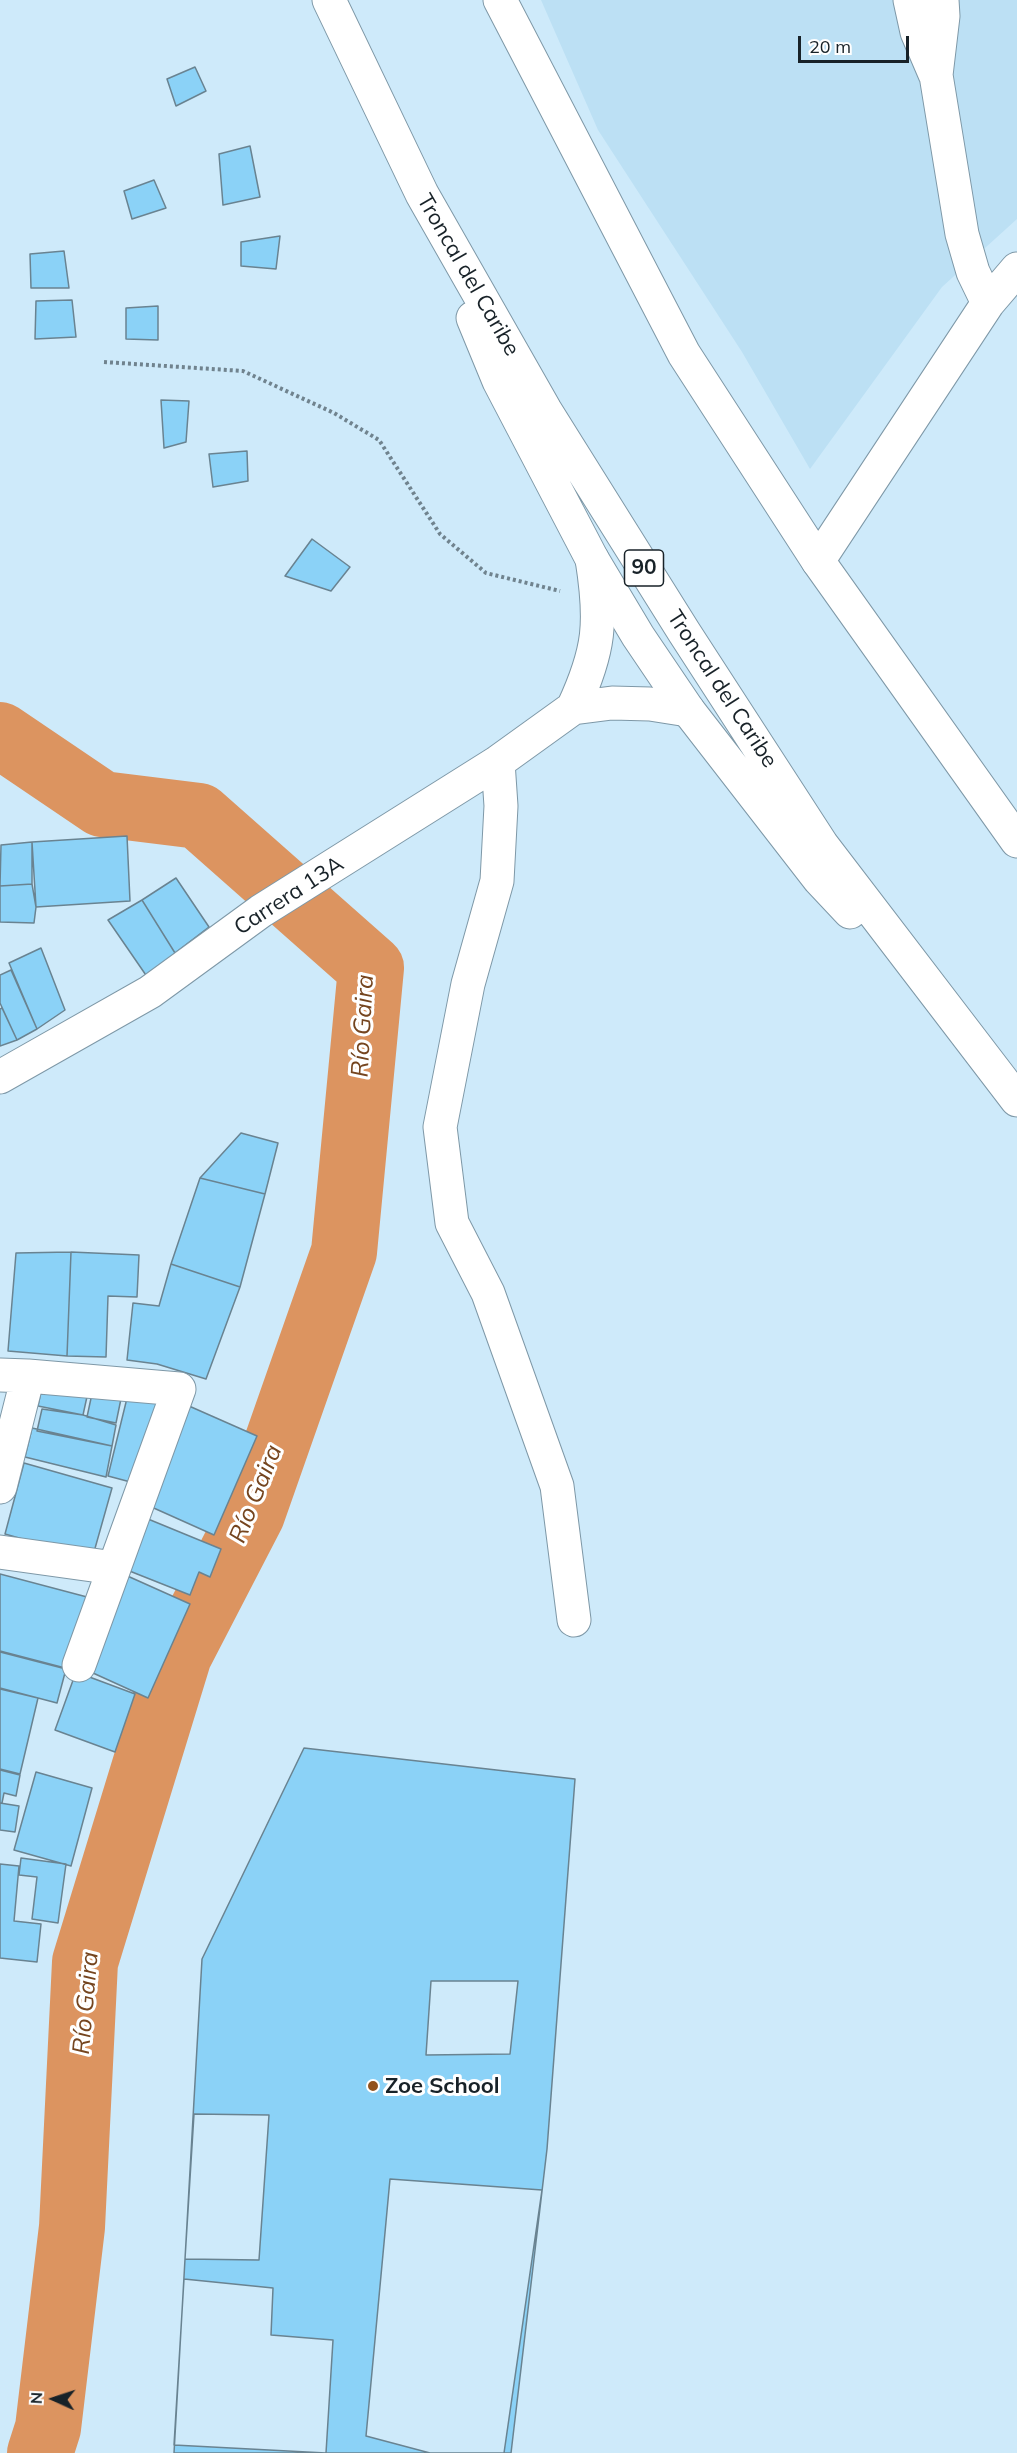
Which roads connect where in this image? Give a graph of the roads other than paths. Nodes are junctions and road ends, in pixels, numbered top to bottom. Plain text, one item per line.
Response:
1 (329, 0) edge
2 (500, 0) edge
3 (910, 0) edge
4 (942, 0) edge
5 (936, 75) junction
6 (422, 194) junction
7 (1017, 269) edge
8 (988, 303) junction
9 (592, 559) junction
10 (818, 561) junction
11 (573, 708) junction
12 (688, 710) junction
13 (498, 762) junction
14 (1017, 841) edge
15 (967, 1035) junction
16 (0, 1077) edge
17 (1017, 1100) edge
18 (14, 1375) edge
19 (0, 1487) edge
20 (0, 1552) edge
21 (114, 1568) junction
22 (574, 1620) dead end
23 (79, 1665) dead end

1 - 6 main road, Troncal del Caribe / 90
2 - 10 main road
3 - 5 main road
4 - 5 main road
5 - 8 main road
6 - 9 main road
6 - 15 main road, Troncal del Caribe / 90
7 - 8 main road
8 - 10 main road
9 - 11 main road
9 - 12 main road
10 - 14 main road
11 - 12 main road, Carrera 13A
11 - 13 main road, Carrera 13A
12 - 15 main road
13 - 16 main road, Carrera 13A
13 - 22 main road
15 - 17 main road, Troncal del Caribe / 90
18 - 19 main road
18 - 21 main road
20 - 21 main road
21 - 23 main road

